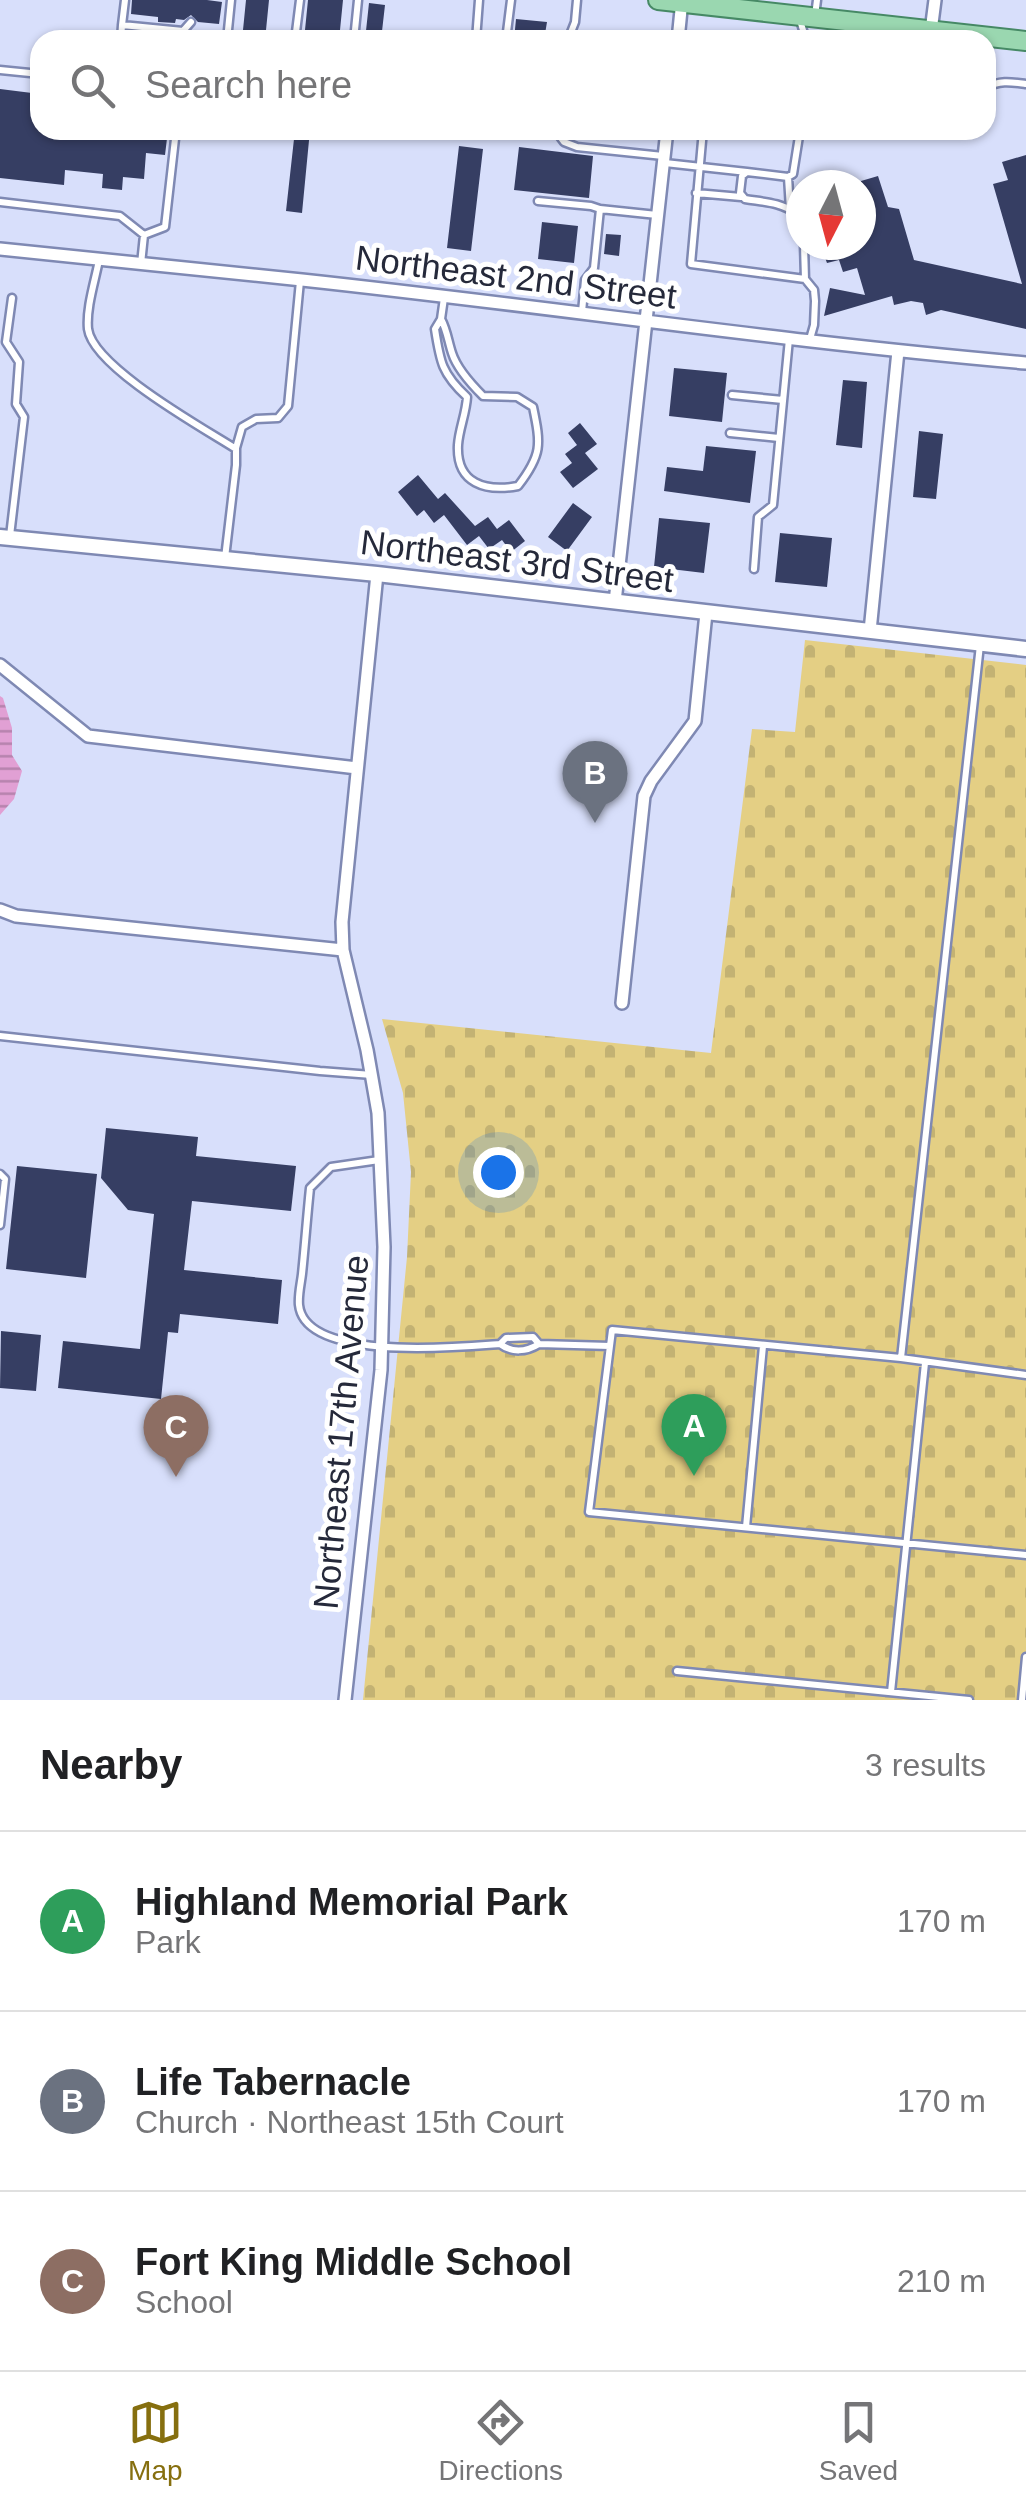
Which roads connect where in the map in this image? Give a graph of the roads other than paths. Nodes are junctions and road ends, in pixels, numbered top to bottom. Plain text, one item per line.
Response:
1 (125, 0) edge
2 (231, 0) edge
3 (300, 0) edge
4 (358, 0) edge
5 (480, 0) edge
6 (511, 0) edge
7 (577, 0) edge
8 (658, 0) edge
9 (935, 0) edge
10 (682, 1) edge
11 (810, 11) edge
12 (192, 22) dead end
13 (122, 25) junction
14 (122, 30) edge
15 (173, 30) edge
16 (184, 30) edge
17 (227, 30) edge
18 (296, 30) edge
19 (355, 30) edge
20 (477, 30) edge
21 (507, 30) edge
22 (571, 30) edge
23 (679, 30) edge
24 (931, 30) joint
25 (996, 38) edge
26 (1026, 41) edge
27 (0, 70) edge
28 (30, 73) edge
29 (1026, 84) edge
30 (996, 85) edge
31 (175, 140) edge
32 (562, 140) edge
33 (667, 140) edge
34 (702, 140) edge
35 (799, 140) edge
36 (664, 160) junction
37 (699, 167) junction
38 (794, 170) edge
39 (746, 172) junction
40 (786, 176) edge
41 (696, 193) junction
42 (741, 197) junction
43 (538, 201) dead end
44 (0, 202) edge
45 (786, 207) edge
46 (600, 209) junction
47 (658, 215) junction
48 (144, 235) junction
49 (0, 249) edge
50 (99, 260) junction
51 (805, 260) edge
52 (141, 265) junction
53 (300, 279) junction
54 (806, 280) junction
55 (444, 296) junction
56 (12, 298) dead end
57 (582, 313) junction
58 (442, 319) junction
59 (646, 320) junction
60 (789, 338) junction
61 (809, 340) junction
62 (898, 352) junction
63 (1026, 362) edge
64 (732, 394) dead end
65 (783, 400) junction
66 (730, 433) dead end
67 (779, 438) junction
68 (236, 448) junction
69 (5, 537) edge
70 (225, 559) junction
71 (754, 569) dead end
72 (377, 574) junction
73 (615, 602) junction
74 (706, 613) junction
75 (870, 632) junction
76 (980, 645) junction
77 (1026, 649) edge
78 (0, 665) edge
79 (356, 768) junction
80 (0, 910) edge
81 (343, 950) junction
82 (622, 1003) dead end
83 (0, 1036) edge
84 (372, 1075) junction
85 (380, 1160) junction
86 (0, 1174) edge
87 (0, 1225) edge
88 (382, 1346) junction
89 (610, 1346) junction
90 (763, 1346) junction
91 (901, 1358) junction
92 (924, 1363) junction
93 (1026, 1375) edge
94 (746, 1527) junction
95 (906, 1543) junction
96 (1026, 1554) edge
97 (1026, 1657) edge
98 (677, 1671) dead end
99 (890, 1692) junction
100 (345, 1700) edge
101 (970, 1700) edge
102 (1022, 1700) edge

1 - 13 lane
2 - 17 lane
3 - 18 lane
4 - 19 lane
5 - 20 lane
6 - 21 lane
7 - 22 lane
8 - 10 main road
9 - 24 street
10 - 11 main road
10 - 23 street
11 - 24 main road
12 - 16 lane
13 - 14 lane
13 - 15 lane
25 - 26 main road
27 - 28 lane
29 - 30 lane
31 - 48 lane
32 - 36 lane
33 - 36 street
34 - 37 lane
35 - 38 lane
36 - 37 lane
36 - 47 street
37 - 39 lane
37 - 41 lane
39 - 40 lane
39 - 42 lane
41 - 42 lane
41 - 54 lane
42 - 45 lane
43 - 46 lane
44 - 48 lane
46 - 47 lane
46 - 57 lane
47 - 59 street
48 - 52 lane
49 - 50 street, Northeast 2nd Street
50 - 52 street, Northeast 2nd Street
50 - 68 lane
51 - 54 lane
52 - 53 street, Northeast 2nd Street
53 - 55 street, Northeast 2nd Street
53 - 68 lane
54 - 61 lane
55 - 57 street, Northeast 2nd Street
55 - 58 lane
56 - 69 lane
57 - 59 street, Northeast 2nd Street
58 - 58 lane
59 - 60 street, Northeast 2nd Street
59 - 73 street
60 - 61 street, Northeast 2nd Street
60 - 65 lane
61 - 62 street, Northeast 2nd Street
62 - 63 street, Northeast 2nd Street
62 - 75 street
64 - 65 lane
65 - 67 lane
66 - 67 lane
67 - 71 lane
68 - 70 lane
69 - 70 street, Northeast 3rd Street
70 - 72 street, Northeast 3rd Street
72 - 73 street, Northeast 3rd Street
72 - 79 street, Northeast 17th Avenue
73 - 74 street, Northeast 3rd Street
74 - 75 street, Northeast 3rd Street
74 - 82 street
75 - 76 street, Northeast 3rd Street
76 - 77 street, Northeast 3rd Street
76 - 91 lane
78 - 79 street
79 - 81 street, Northeast 17th Avenue
80 - 81 street
81 - 84 street, Northeast 17th Avenue
83 - 84 lane
84 - 85 street, Northeast 17th Avenue
85 - 88 street, Northeast 17th Avenue
85 - 88 lane
86 - 87 lane
88 - 89 lane
88 - 100 street, Northeast 17th Avenue
89 - 90 lane
89 - 94 lane
90 - 91 lane
90 - 94 lane
91 - 92 lane
92 - 93 lane
92 - 95 lane
94 - 95 lane
95 - 96 lane
95 - 99 lane
97 - 102 lane
98 - 99 lane
99 - 101 lane

